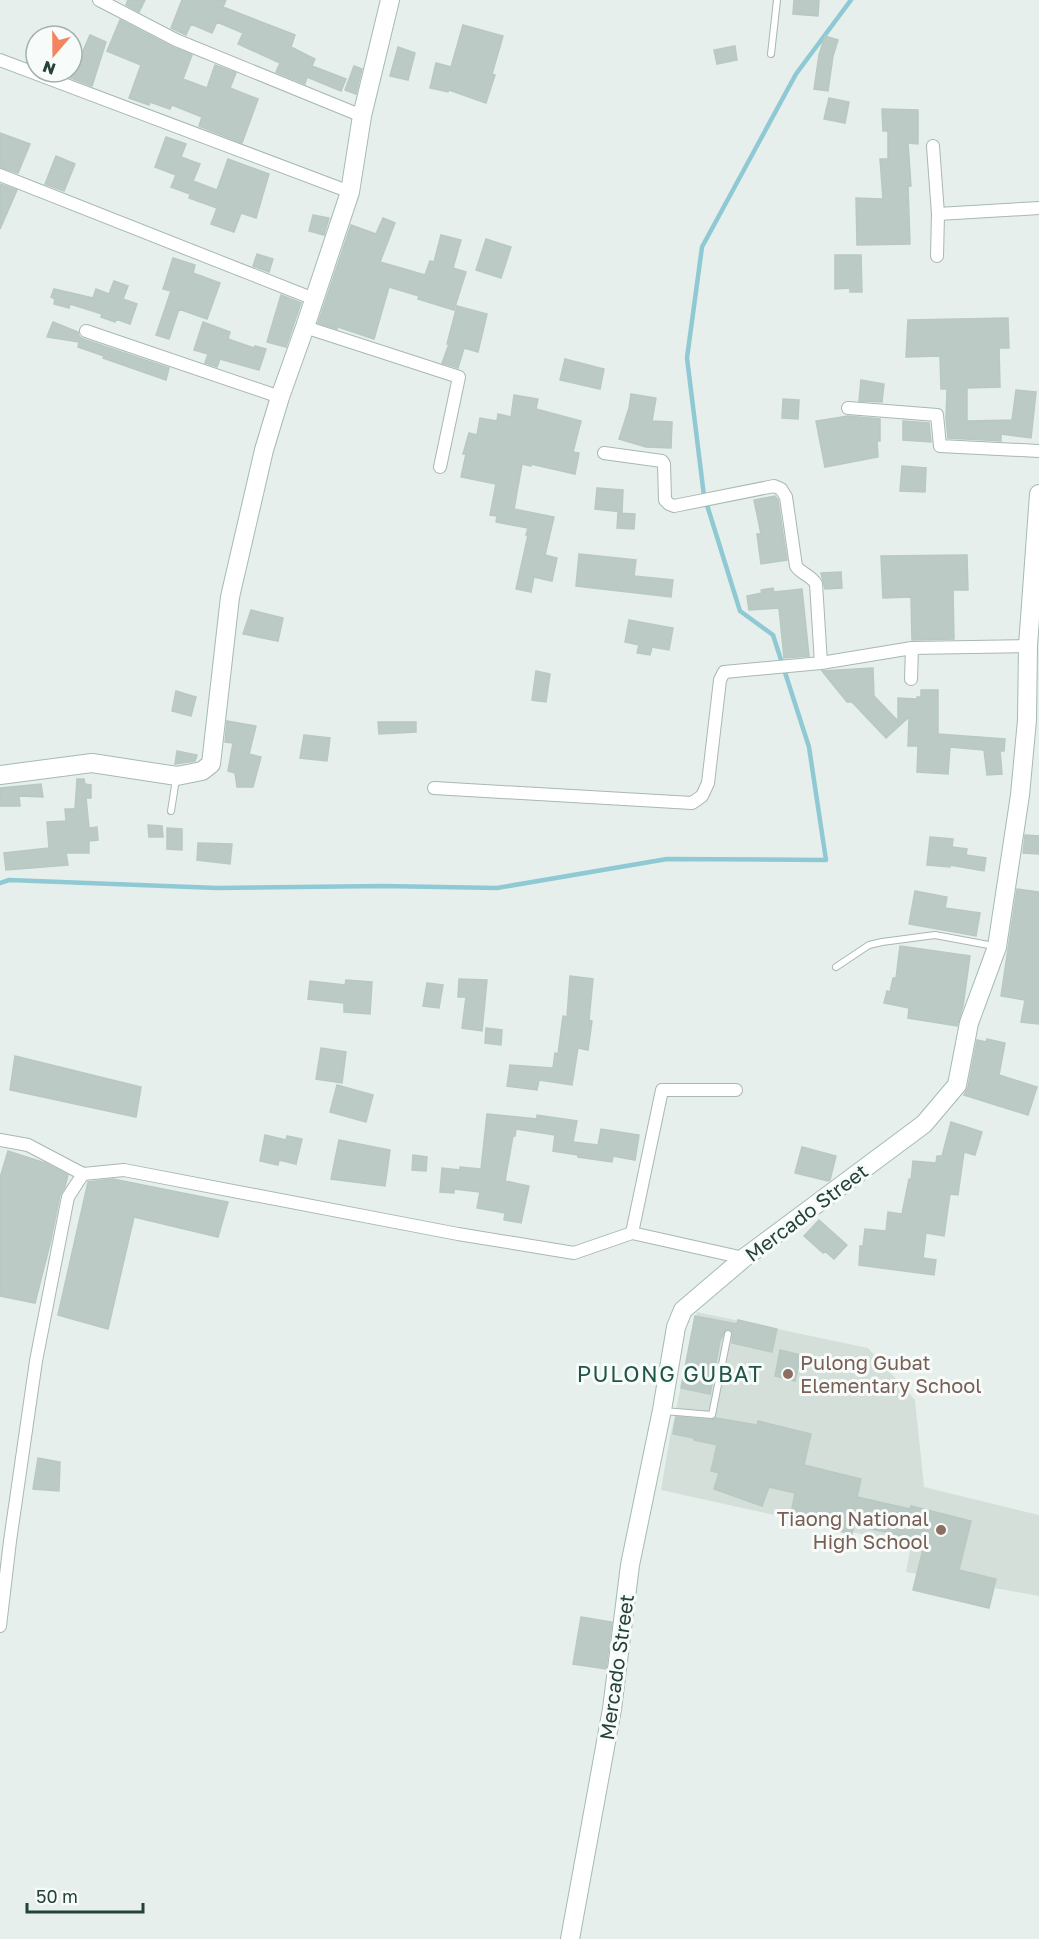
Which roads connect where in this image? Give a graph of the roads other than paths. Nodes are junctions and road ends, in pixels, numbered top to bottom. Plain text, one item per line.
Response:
1 (99, 0) edge
2 (390, 0) edge
3 (777, 0) edge
4 (771, 54) dead end
5 (0, 60) edge
6 (362, 116) junction
7 (933, 146) dead end
8 (0, 175) edge
9 (350, 192) junction
10 (1039, 208) edge
11 (938, 214) junction
12 (937, 256) dead end
13 (314, 299) junction
14 (305, 327) junction
15 (86, 331) dead end
16 (280, 397) junction
17 (848, 408) dead end
18 (1039, 451) edge
19 (604, 453) dead end
20 (440, 467) dead end
21 (1039, 494) edge
22 (1028, 646) junction
23 (912, 648) junction
24 (821, 663) junction
25 (911, 679) dead end
26 (1033, 720) edge
27 (1031, 752) edge
28 (0, 775) edge
29 (177, 776) junction
30 (434, 788) dead end
31 (171, 811) dead end
32 (997, 947) junction
33 (836, 967) dead end
34 (736, 1090) dead end
35 (0, 1140) edge
36 (83, 1174) junction
37 (632, 1233) junction
38 (744, 1258) junction
39 (728, 1334) dead end
40 (662, 1410) junction
41 (0, 1623) edge
42 (570, 1939) edge

1 - 6 street
2 - 6 street
3 - 4 lane
5 - 9 street
6 - 9 street
7 - 11 street
8 - 13 street
9 - 13 street
10 - 11 street
11 - 12 street
13 - 14 street
14 - 16 street
14 - 20 street
15 - 16 street
16 - 29 street
17 - 18 street
19 - 24 street
21 - 22 street, Mercado Street
22 - 23 street
22 - 26 street, Mercado Street
23 - 24 street
23 - 25 street
24 - 30 street
26 - 27 street, Mercado Street
27 - 32 street, Mercado Street
28 - 29 street
29 - 31 lane
32 - 33 lane
32 - 38 street, Mercado Street
34 - 37 street
35 - 36 street
36 - 37 street
36 - 41 street
37 - 38 street
38 - 40 street, Mercado Street
39 - 40 lane
40 - 42 street, Mercado Street

